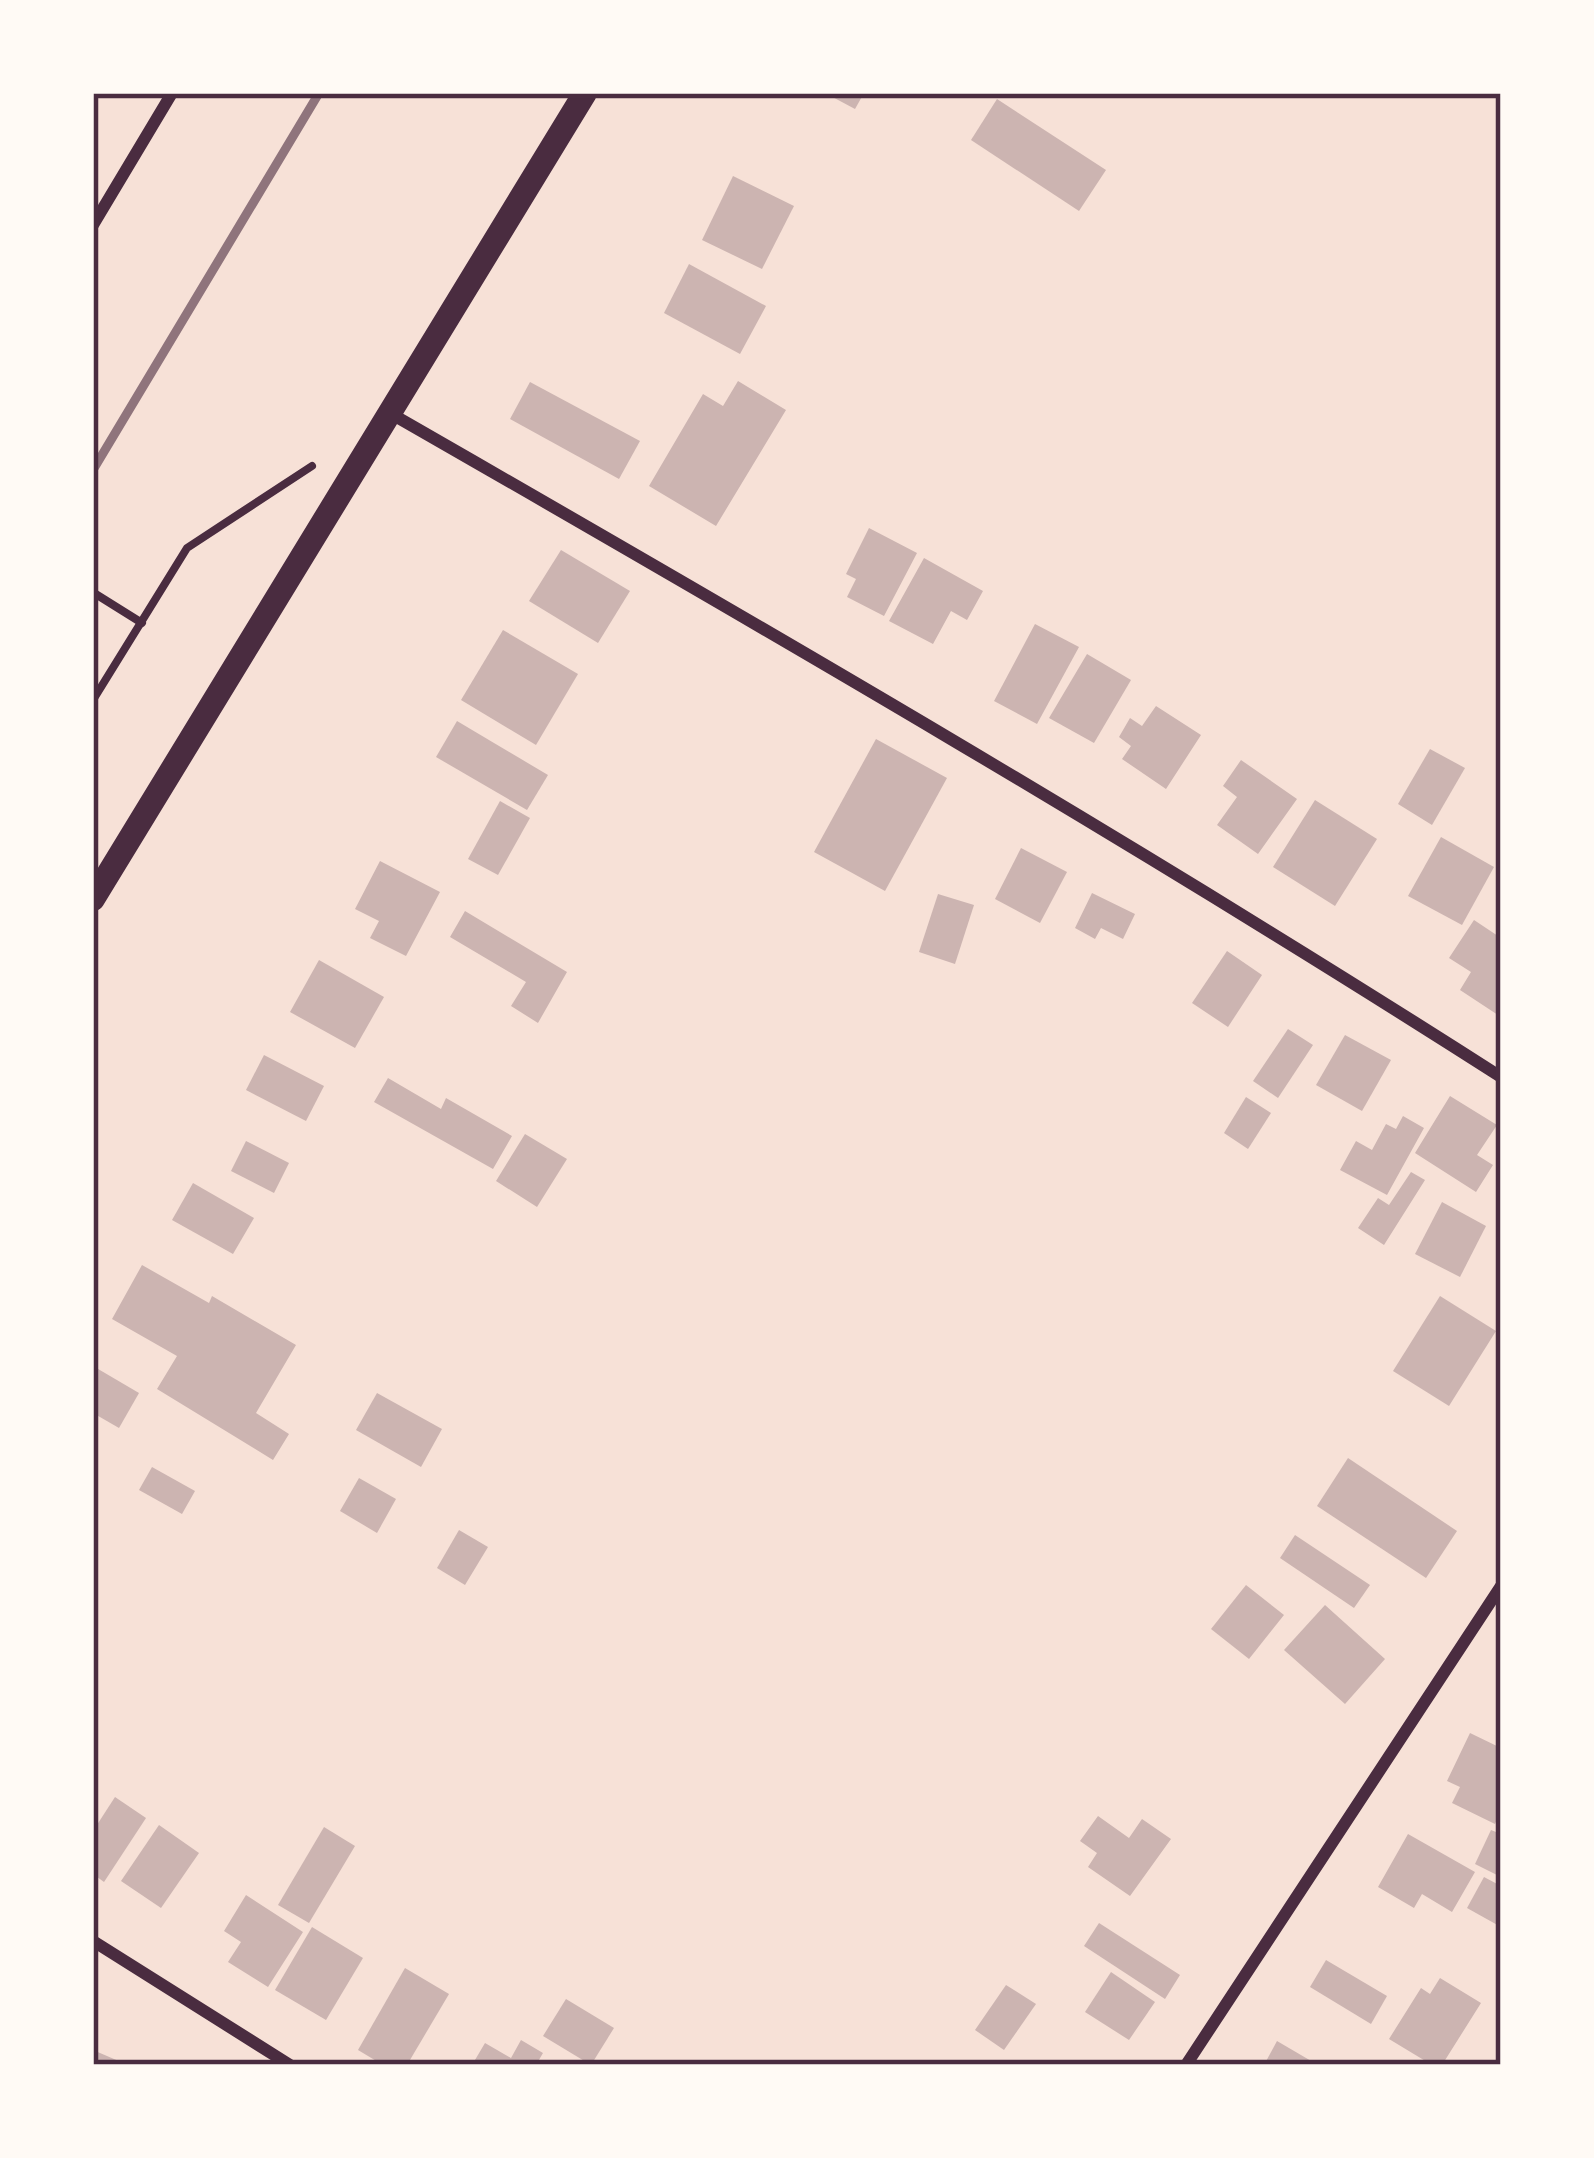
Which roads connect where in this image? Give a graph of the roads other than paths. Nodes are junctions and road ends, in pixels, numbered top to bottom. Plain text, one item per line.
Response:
1 (172, 93) edge
2 (585, 93) edge
3 (93, 225) edge
4 (387, 411) junction
5 (93, 899) edge
6 (1501, 1077) edge
7 (1501, 1586) edge
8 (93, 1941) edge
9 (290, 2065) edge
10 (1186, 2065) edge

1 - 3 street
2 - 4 main road
4 - 5 main road
4 - 6 street
7 - 10 street
8 - 9 street

